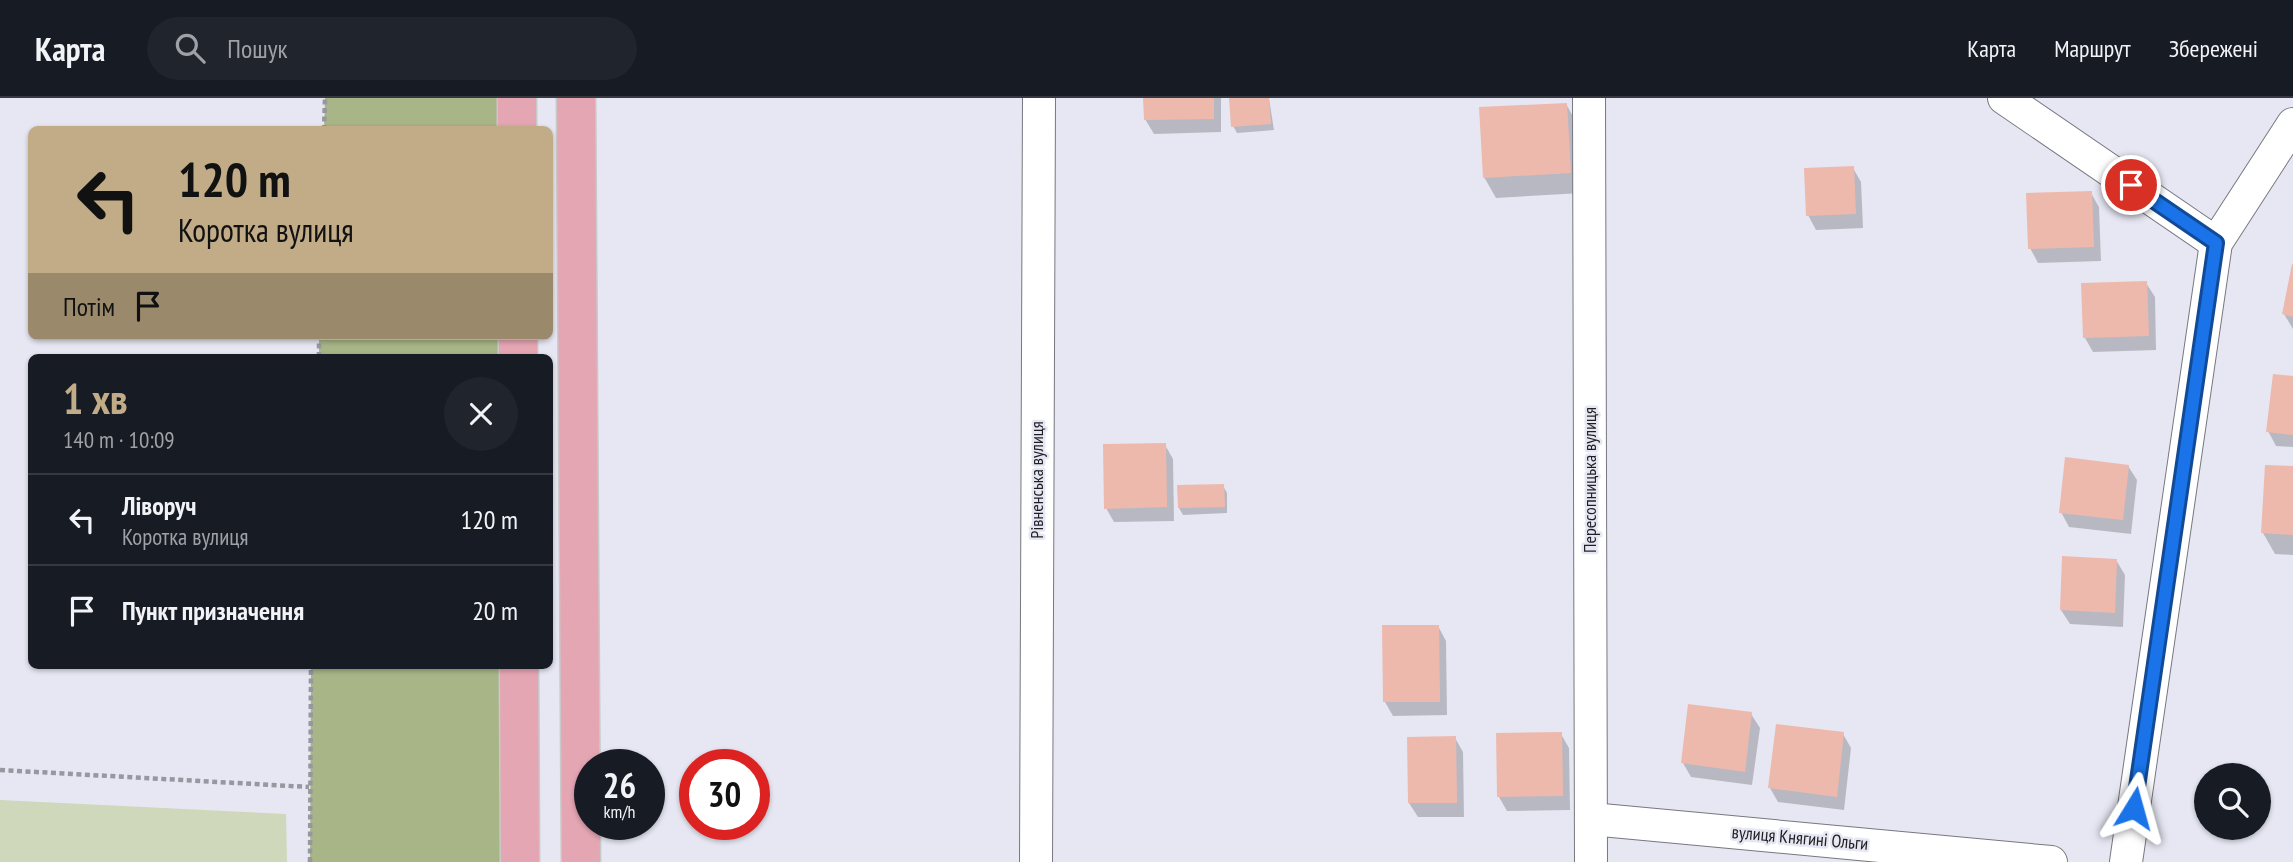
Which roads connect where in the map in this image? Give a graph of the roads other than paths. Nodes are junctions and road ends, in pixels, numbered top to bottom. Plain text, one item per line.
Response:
1 (517, 98) edge
2 (576, 98) edge
3 (1039, 98) edge
4 (1589, 98) edge
5 (2004, 98) edge
6 (2293, 124) edge
7 (517, 126) edge
8 (2216, 243) junction
9 (519, 669) edge
10 (1591, 818) junction
11 (520, 862) edge
12 (580, 862) edge
13 (1036, 862) edge
14 (1591, 862) edge
15 (2051, 862) edge
16 (2126, 862) edge

1 - 7 main road
2 - 12 main road
3 - 13 street, Рівненська вулиця
4 - 10 street, Пересопницька вулиця
5 - 8 street
6 - 8 street
8 - 16 street
9 - 11 main road
10 - 14 street, Пересопницька вулиця
10 - 15 street, вулиця Княгині Ольги

